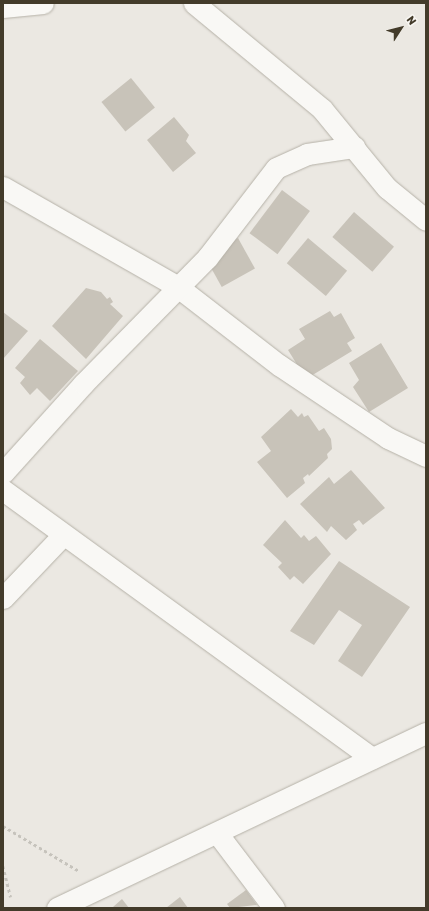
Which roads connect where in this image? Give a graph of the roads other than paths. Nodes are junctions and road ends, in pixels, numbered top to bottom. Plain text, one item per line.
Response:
1 (43, 3) edge
2 (194, 3) edge
3 (3, 7) edge
4 (354, 147) junction
5 (3, 187) edge
6 (426, 220) edge
7 (178, 287) junction
8 (426, 456) edge
9 (3, 473) edge
10 (3, 490) edge
11 (63, 535) junction
12 (3, 598) edge
13 (426, 733) edge
14 (372, 758) junction
15 (217, 833) junction
16 (57, 908) edge
17 (274, 908) edge

1 - 3 street
2 - 4 street
4 - 6 street
4 - 7 street
5 - 7 street
7 - 8 street
7 - 9 street
10 - 11 street
11 - 12 street
11 - 14 street
13 - 14 street
14 - 15 street
15 - 16 street
15 - 17 street

